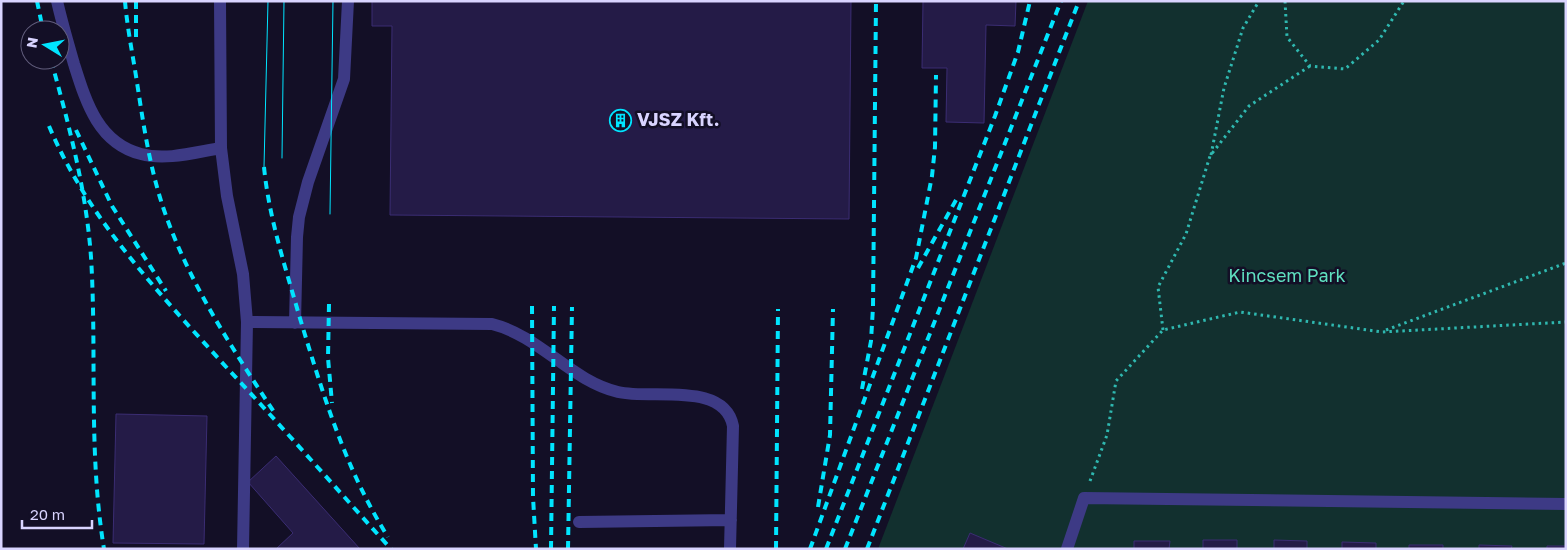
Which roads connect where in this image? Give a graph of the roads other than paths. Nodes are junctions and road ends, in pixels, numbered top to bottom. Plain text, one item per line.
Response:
1 (57, 1) edge
2 (220, 1) edge
3 (348, 1) edge
4 (221, 148) junction
5 (247, 322) junction
6 (295, 323) junction
7 (1566, 504) edge
8 (731, 520) junction
9 (579, 522) dead end
10 (243, 549) edge
11 (730, 549) edge
12 (1066, 549) edge

1 - 4 lane
2 - 4 lane
3 - 6 lane
4 - 5 lane
5 - 6 lane
5 - 10 lane
6 - 8 lane
7 - 12 lane
8 - 9 lane
8 - 11 lane

